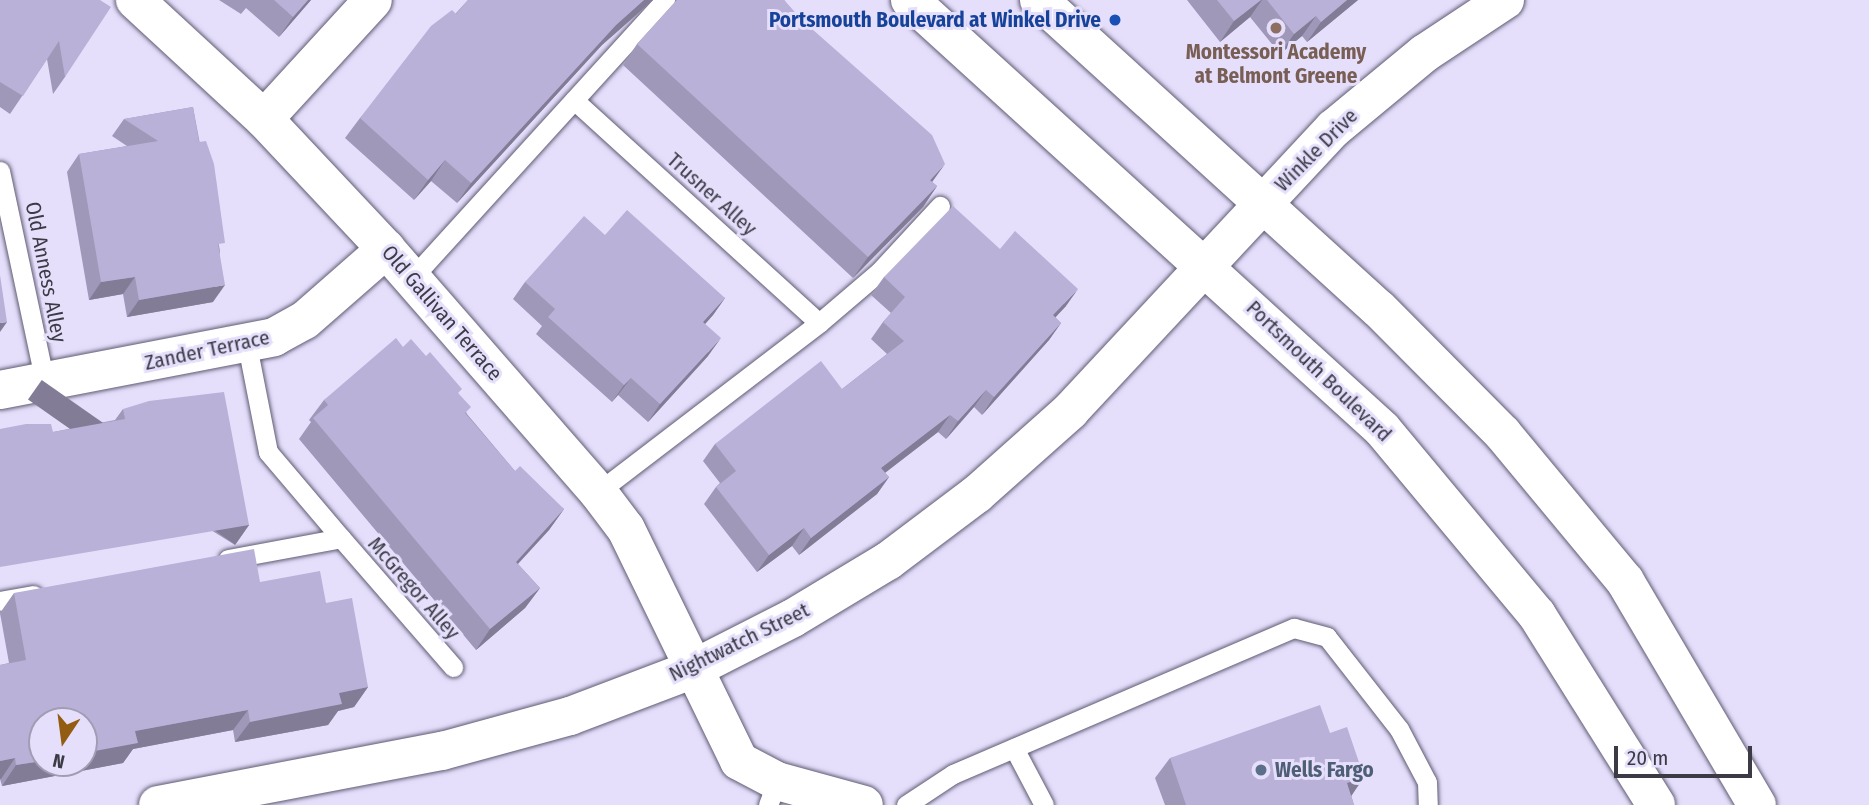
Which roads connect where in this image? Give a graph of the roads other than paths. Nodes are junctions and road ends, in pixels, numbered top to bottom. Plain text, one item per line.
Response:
1 (135, 0) edge
2 (373, 0) edge
3 (665, 0) edge
4 (910, 0) edge
5 (1039, 0) edge
6 (1505, 0) edge
7 (574, 100) junction
8 (264, 119) junction
9 (0, 171) edge
10 (1264, 204) junction
11 (940, 206) edge
12 (386, 249) junction
13 (1207, 265) junction
14 (412, 278) junction
15 (819, 323) junction
16 (247, 345) junction
17 (45, 382) junction
18 (0, 390) edge
19 (598, 492) junction
20 (341, 538) junction
21 (205, 563) edge
22 (55, 591) edge
23 (0, 601) edge
24 (453, 667) dead end
25 (691, 670) junction
26 (1014, 748) junction
27 (772, 793) edge
28 (243, 797) edge
29 (158, 805) edge
30 (864, 805) edge
31 (906, 805) edge
32 (1044, 805) edge
33 (1428, 805) edge
34 (1656, 805) edge
35 (1757, 805) edge

1 - 8 street, Old Gallivan Terrace
2 - 8 street
3 - 7 lane
4 - 13 street, Portsmouth Boulevard
5 - 10 street
6 - 10 street, Winkle Drive
7 - 14 lane
7 - 15 lane, Trusner Alley
8 - 12 street, Old Gallivan Terrace
9 - 17 lane, Old Anness Alley
10 - 13 street, Winkle Drive
10 - 35 street
11 - 15 lane
12 - 14 street, Old Gallivan Terrace
12 - 16 street, Zander Terrace
13 - 25 street, Nightwatch Street
13 - 34 street, Portsmouth Boulevard
14 - 19 street, Old Gallivan Terrace
15 - 19 lane
16 - 17 street, Zander Terrace
16 - 20 lane, McGregor Alley
17 - 18 street, Zander Terrace
19 - 25 street, Old Gallivan Terrace
20 - 21 lane, McGregor Alley
20 - 24 lane, McGregor Alley
22 - 23 lane
25 - 27 street, Old Gallivan Terrace
25 - 28 street, Nightwatch Street
26 - 31 lane
26 - 32 lane
26 - 33 lane
27 - 30 street, Old Gallivan Terrace
28 - 29 street, Nightwatch Street

